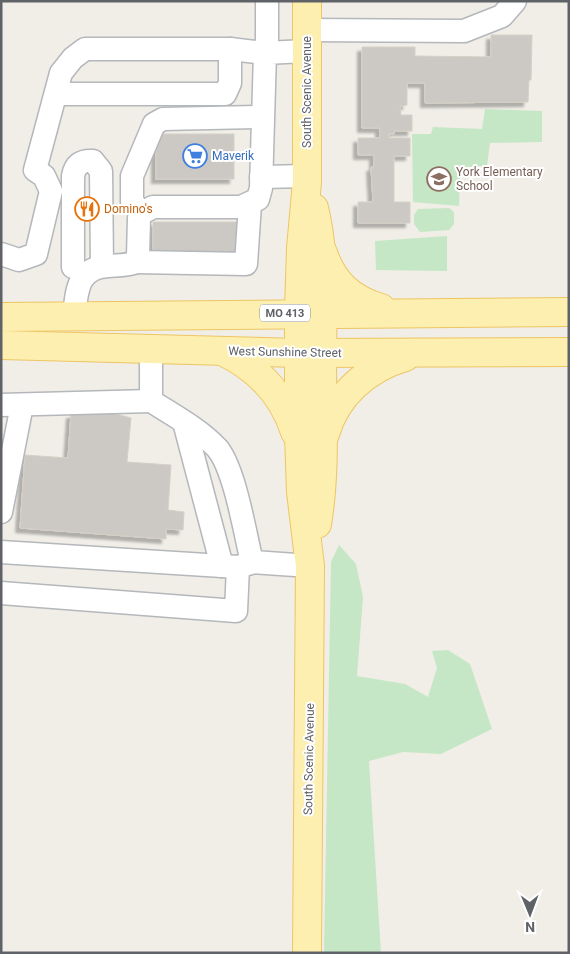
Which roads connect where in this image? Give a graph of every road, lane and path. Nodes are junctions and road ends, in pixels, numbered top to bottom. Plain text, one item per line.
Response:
1 (266, 1) edge
2 (307, 1) edge
3 (515, 1) edge
4 (307, 41) junction
5 (230, 50) junction
6 (264, 53) junction
7 (56, 94) junction
8 (262, 117) junction
9 (78, 154) dead end
10 (261, 177) junction
11 (307, 179) junction
12 (250, 204) junction
13 (142, 213) junction
14 (311, 248) junction
15 (1, 254) edge
16 (36, 254) junction
17 (136, 262) junction
18 (106, 266) junction
19 (77, 273) junction
20 (310, 312) junction
21 (397, 312) junction
22 (569, 312) edge
23 (239, 314) junction
24 (74, 315) junction
25 (1, 316) edge
26 (1, 345) edge
27 (151, 349) junction
28 (221, 350) junction
29 (422, 352) junction
30 (569, 352) edge
31 (310, 353) junction
32 (151, 401) junction
33 (12, 405) edge
34 (184, 422) junction
35 (311, 447) junction
36 (1, 512) edge
37 (1, 552) edge
38 (237, 565) junction
39 (310, 566) junction
40 (1, 593) edge
41 (307, 953) edge

1 - 6 lane
2 - 4 main road, South Scenic Avenue
3 - 4 lane
4 - 6 lane
4 - 11 main road, South Scenic Avenue
5 - 6 lane
5 - 7 lane
5 - 7 lane
6 - 8 lane
7 - 16 lane
8 - 10 lane
8 - 13 lane
9 - 18 lane
10 - 11 lane
10 - 12 lane
11 - 14 main road, South Scenic Avenue
12 - 13 lane
12 - 17 lane
13 - 17 lane
14 - 20 main road, South Scenic Avenue
14 - 21 main road
14 - 23 main road
15 - 16 lane
16 - 19 lane
17 - 18 lane
18 - 19 lane
18 - 19 lane
19 - 24 lane
20 - 21 main road, MO 413
20 - 23 main road, MO 413
20 - 31 main road, South Scenic Avenue
21 - 22 main road, MO 413
23 - 24 main road, MO 413
24 - 25 main road, MO 413
26 - 27 main road, West Sunshine Street
27 - 28 main road, West Sunshine Street
27 - 32 lane
28 - 31 main road, West Sunshine Street
28 - 35 main road
29 - 30 main road, West Sunshine Street
29 - 31 main road, West Sunshine Street
29 - 35 main road
31 - 35 main road, South Scenic Avenue
32 - 33 lane
32 - 34 lane
33 - 36 lane
34 - 38 lane
34 - 38 lane
35 - 39 main road, South Scenic Avenue
37 - 38 lane
38 - 39 lane
38 - 40 lane
39 - 41 main road, South Scenic Avenue

